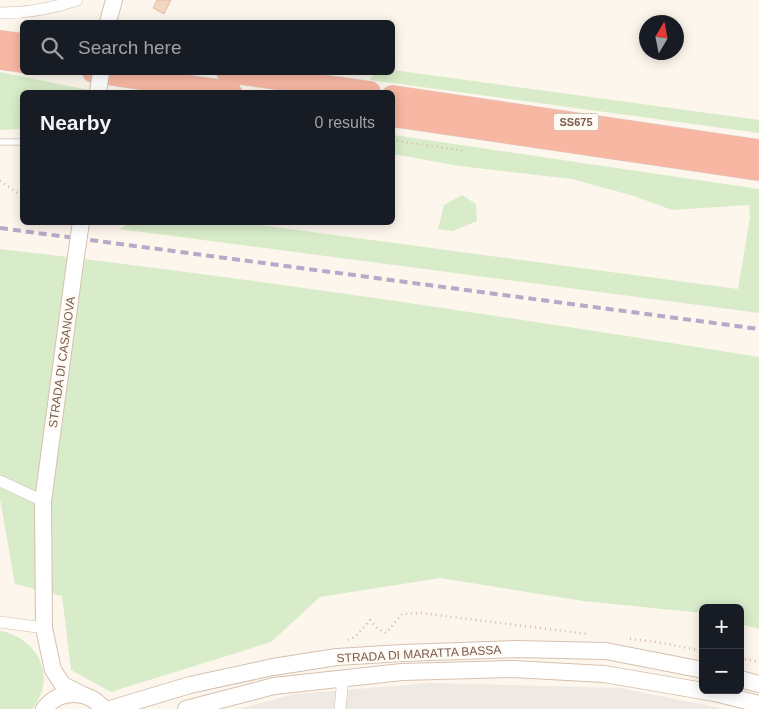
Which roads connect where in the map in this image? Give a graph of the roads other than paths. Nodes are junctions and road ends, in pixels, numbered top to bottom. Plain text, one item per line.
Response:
1 (77, 0) edge
2 (114, 0) edge
3 (0, 13) edge
4 (109, 20) edge
5 (0, 41) edge
6 (20, 44) edge
7 (0, 59) edge
8 (20, 62) edge
9 (101, 75) edge
10 (114, 75) edge
11 (248, 75) edge
12 (98, 90) edge
13 (217, 90) edge
14 (356, 90) edge
15 (395, 96) edge
16 (395, 116) edge
17 (0, 142) edge
18 (20, 142) edge
19 (759, 150) edge
20 (759, 170) edge
21 (81, 225) edge
22 (0, 481) edge
23 (43, 501) junction
24 (0, 622) edge
25 (44, 628) junction
26 (699, 669) edge
27 (53, 670) junction
28 (343, 678) junction
29 (744, 680) edge
30 (759, 684) edge
31 (83, 695) junction
32 (759, 704) edge
33 (45, 708) edge
34 (104, 709) edge
35 (110, 709) edge
36 (186, 709) edge
37 (340, 709) edge

1 - 3 street
2 - 4 main road
5 - 6 highway
7 - 8 highway
9 - 12 main road, bridge
10 - 13 highway
11 - 14 highway
15 - 19 highway, SS675
16 - 20 highway, SS675
17 - 18 lane
21 - 23 main road, STRADA DI CASANOVA, bridge
22 - 23 street
23 - 25 main road, STRADA DI CASANOVA
24 - 25 street
25 - 27 main road, STRADA DI CASANOVA
26 - 35 main road, STRADA DI MARATTA BASSA
27 - 31 main road, STRADA DI CASANOVA
27 - 33 main road, STRADA DI CASANOVA
28 - 32 main road, STRADA DI MARATTA BASSA
28 - 36 main road, STRADA DI MARATTA BASSA
28 - 37 street
29 - 30 main road
31 - 33 main road
31 - 34 main road

